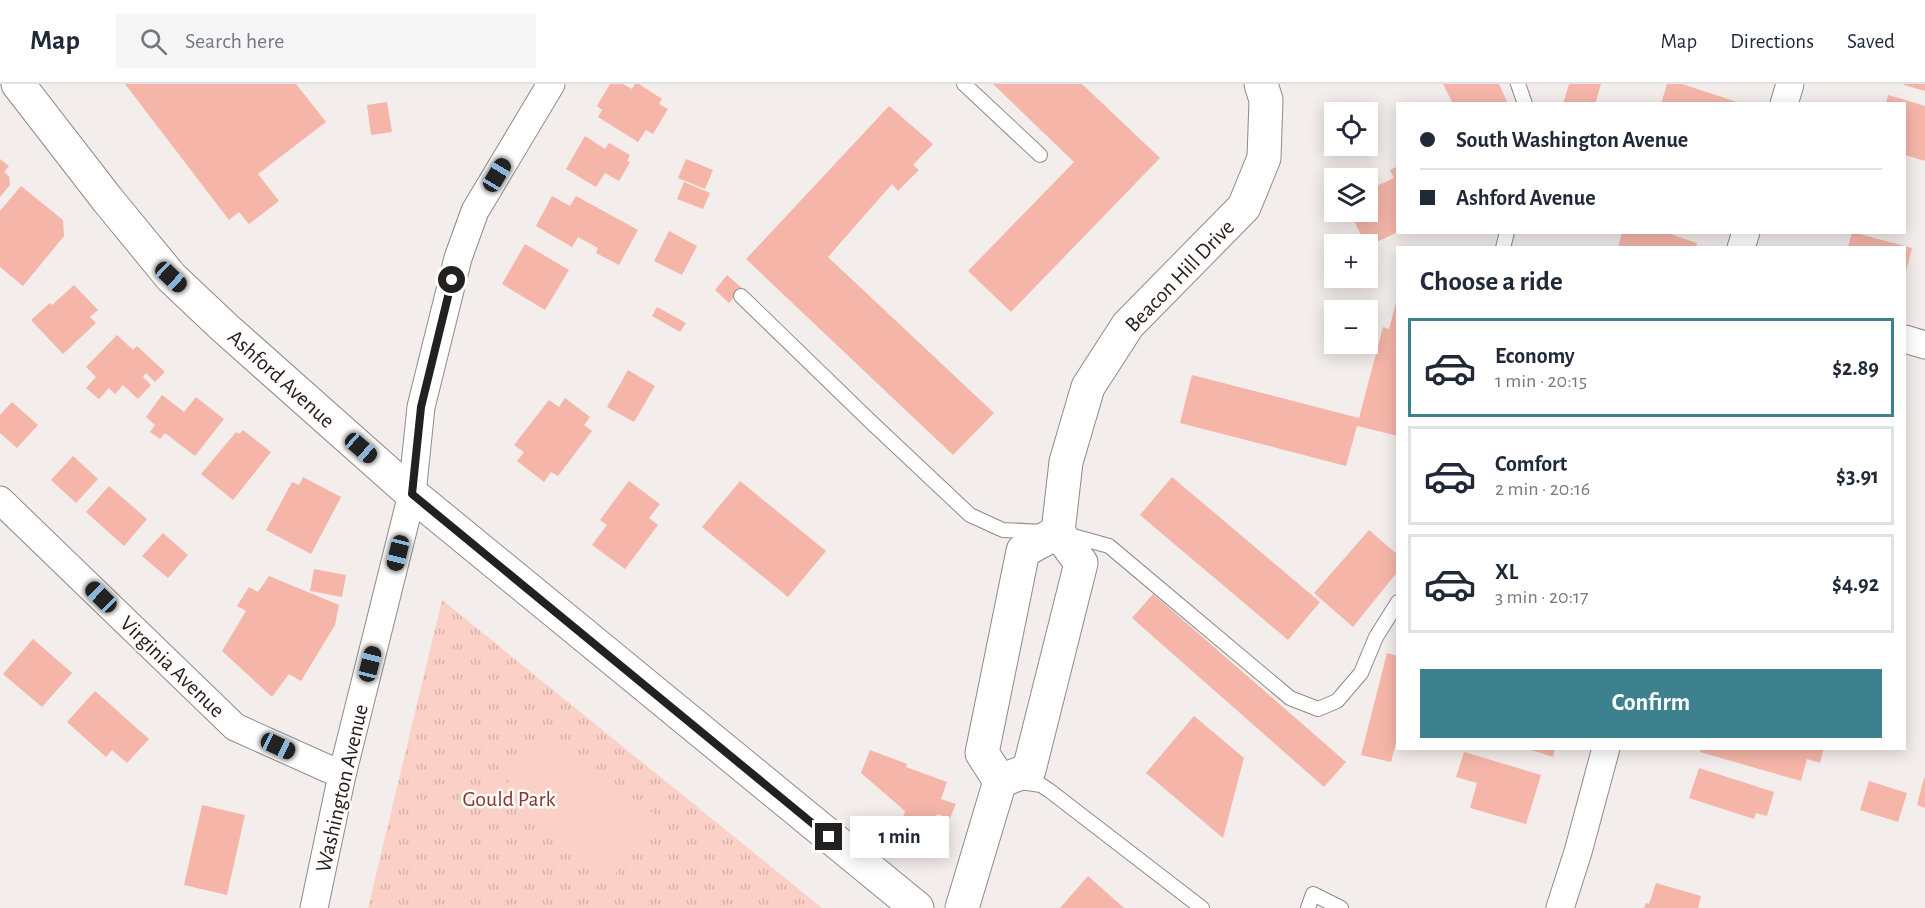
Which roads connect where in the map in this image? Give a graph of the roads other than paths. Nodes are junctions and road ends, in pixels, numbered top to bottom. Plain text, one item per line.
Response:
1 (18, 84) edge
2 (551, 84) edge
3 (964, 84) edge
4 (1261, 84) edge
5 (1518, 84) edge
6 (1790, 84) edge
7 (1524, 102) edge
8 (1785, 102) edge
9 (1040, 155) dead end
10 (741, 296) dead end
11 (1906, 339) edge
12 (1925, 345) edge
13 (412, 494) junction
14 (0, 500) edge
15 (1058, 532) junction
16 (1396, 605) edge
17 (1604, 750) edge
18 (342, 776) junction
19 (1000, 781) junction
20 (314, 908) edge
21 (918, 908) edge
22 (962, 908) edge
23 (1202, 908) edge
24 (1308, 908) edge
25 (1341, 908) edge
26 (1560, 908) edge

1 - 13 street, Ashford Avenue
2 - 13 street, Washington Avenue
3 - 9 lane
4 - 15 street, Beacon Hill Drive
5 - 7 lane
6 - 8 street
10 - 15 lane
11 - 12 street
13 - 18 street, Washington Avenue
13 - 21 street, Ashford Avenue
14 - 18 street, Virginia Avenue
15 - 16 lane
15 - 19 street
15 - 19 street
17 - 26 street
18 - 20 street, Washington Avenue
19 - 22 street
19 - 23 lane
24 - 25 lane

